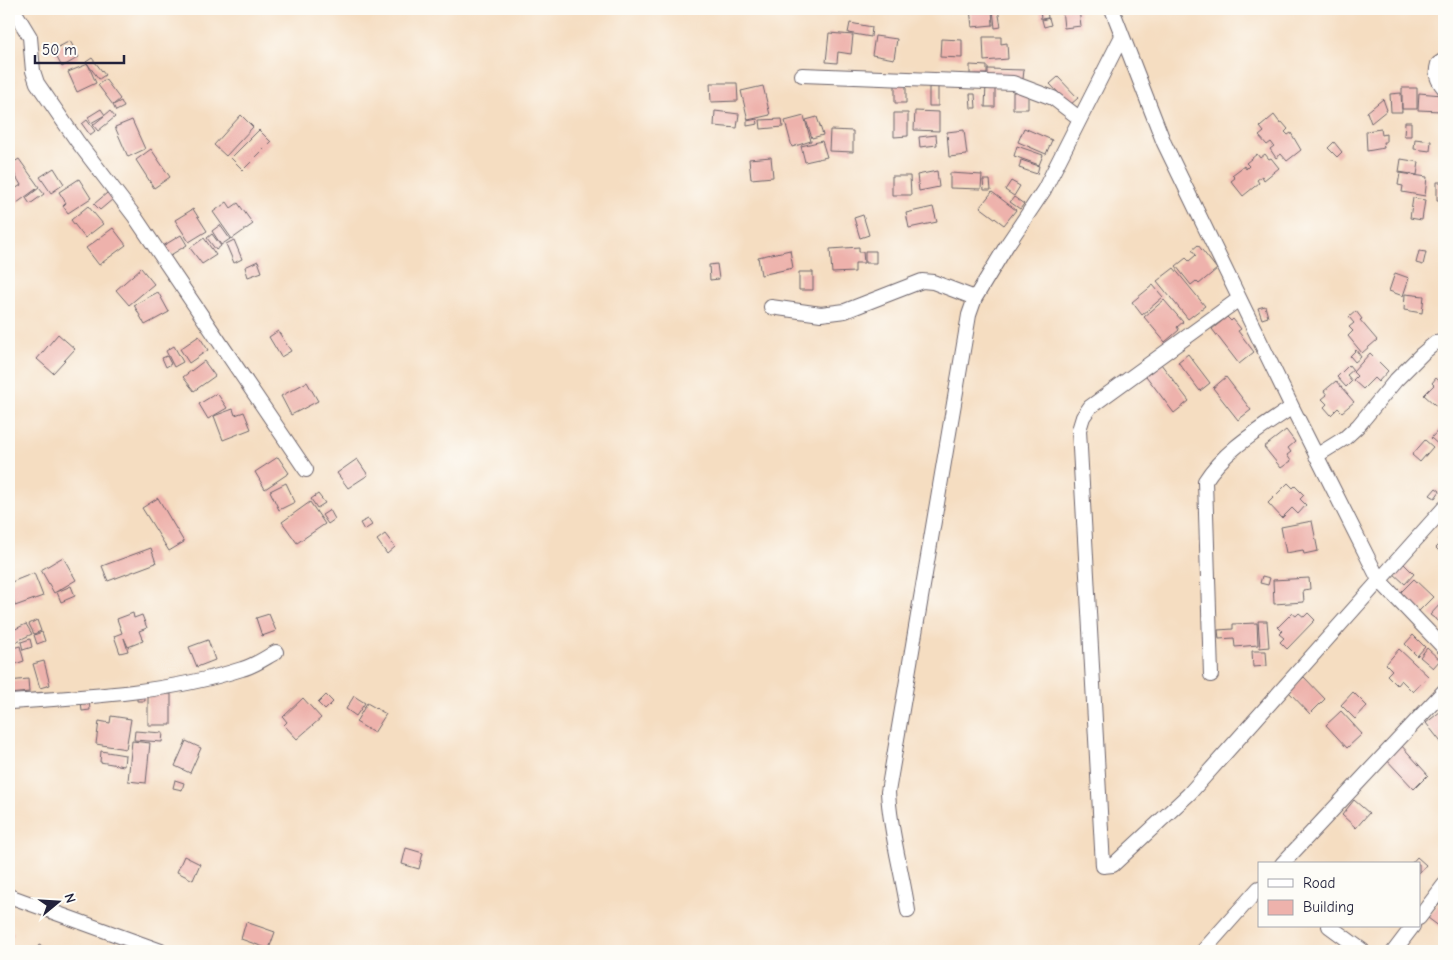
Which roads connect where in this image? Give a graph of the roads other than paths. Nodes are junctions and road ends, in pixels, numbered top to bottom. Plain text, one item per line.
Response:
1 (12, 9) edge
2 (1112, 9) edge
3 (1122, 36) junction
4 (1444, 60) edge
5 (802, 75) dead end
6 (1444, 88) edge
7 (1078, 118) junction
8 (975, 298) junction
9 (1239, 299) junction
10 (771, 307) dead end
11 (1444, 342) edge
12 (1292, 407) junction
13 (1316, 456) junction
14 (306, 470) dead end
15 (1444, 508) edge
16 (1379, 580) junction
17 (1444, 648) edge
18 (276, 652) dead end
19 (1211, 675) dead end
20 (1444, 691) edge
21 (9, 702) edge
22 (1284, 862) edge
23 (1444, 885) edge
24 (1258, 889) edge
25 (9, 896) edge
26 (908, 911) dead end
27 (1420, 917) edge
28 (1332, 928) edge
29 (1411, 928) edge
30 (161, 951) edge
31 (1203, 951) edge
32 (1363, 951) edge
33 (1394, 951) edge

1 - 14 street
2 - 3 street
3 - 7 street
3 - 9 street
4 - 6 street
5 - 7 street
7 - 8 street
8 - 10 street
8 - 26 street
9 - 12 street
9 - 16 street
11 - 13 street
12 - 13 street
12 - 19 street
13 - 16 street
15 - 16 street
16 - 17 street
18 - 21 street
20 - 22 street
23 - 27 street
24 - 31 street
25 - 30 street
28 - 32 street
29 - 33 street

